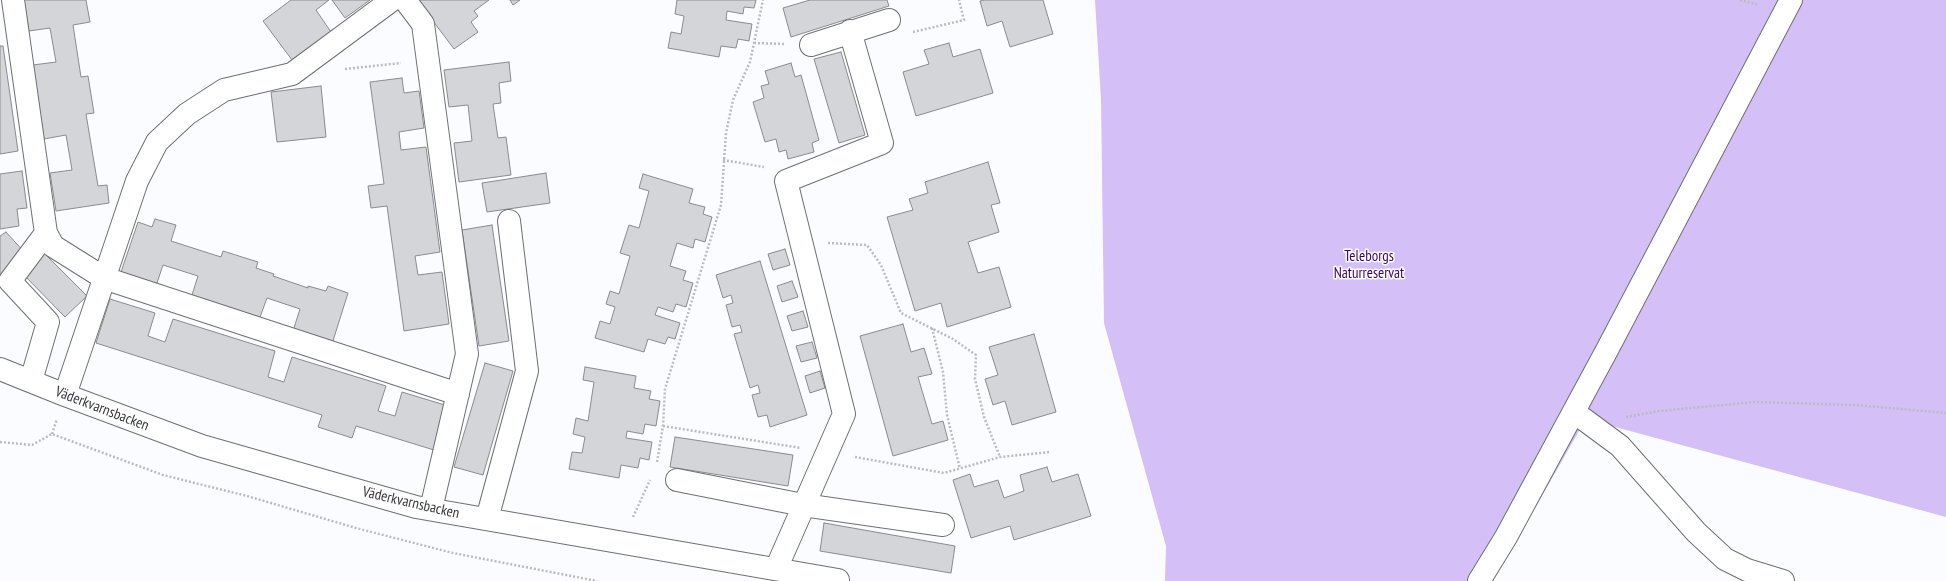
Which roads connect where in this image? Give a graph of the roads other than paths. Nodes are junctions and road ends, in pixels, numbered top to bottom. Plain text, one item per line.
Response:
1 (13, 0) edge
2 (392, 0) edge
3 (405, 0) edge
4 (1791, 0) edge
5 (889, 20) road end
6 (850, 31) junction
7 (811, 45) road end
8 (509, 221) dead end
9 (46, 233) junction
10 (104, 278) junction
11 (0, 369) edge
12 (31, 381) junction
13 (458, 394) junction
14 (65, 395) junction
15 (1574, 412) junction
16 (677, 480) dead end
17 (803, 505) junction
18 (431, 509) junction
19 (487, 519) junction
20 (943, 524) dead end
21 (776, 569) junction
22 (838, 580) dead end
23 (1479, 581) edge
24 (1783, 581) edge

1 - 9 street
2 - 10 street
3 - 13 street
4 - 15 street
5 - 6 street
6 - 7 street
6 - 17 street
8 - 19 street
9 - 10 street
9 - 12 street
10 - 13 street
10 - 14 street
11 - 12 street, Väderkvarnsbacken
12 - 14 street, Väderkvarnsbacken
13 - 18 street
14 - 18 street, Väderkvarnsbacken
15 - 23 street
15 - 24 street
16 - 17 street
17 - 20 street
17 - 21 street
18 - 19 street, Väderkvarnsbacken
19 - 21 street, Väderkvarnsbacken
21 - 22 street, Väderkvarnsbacken

